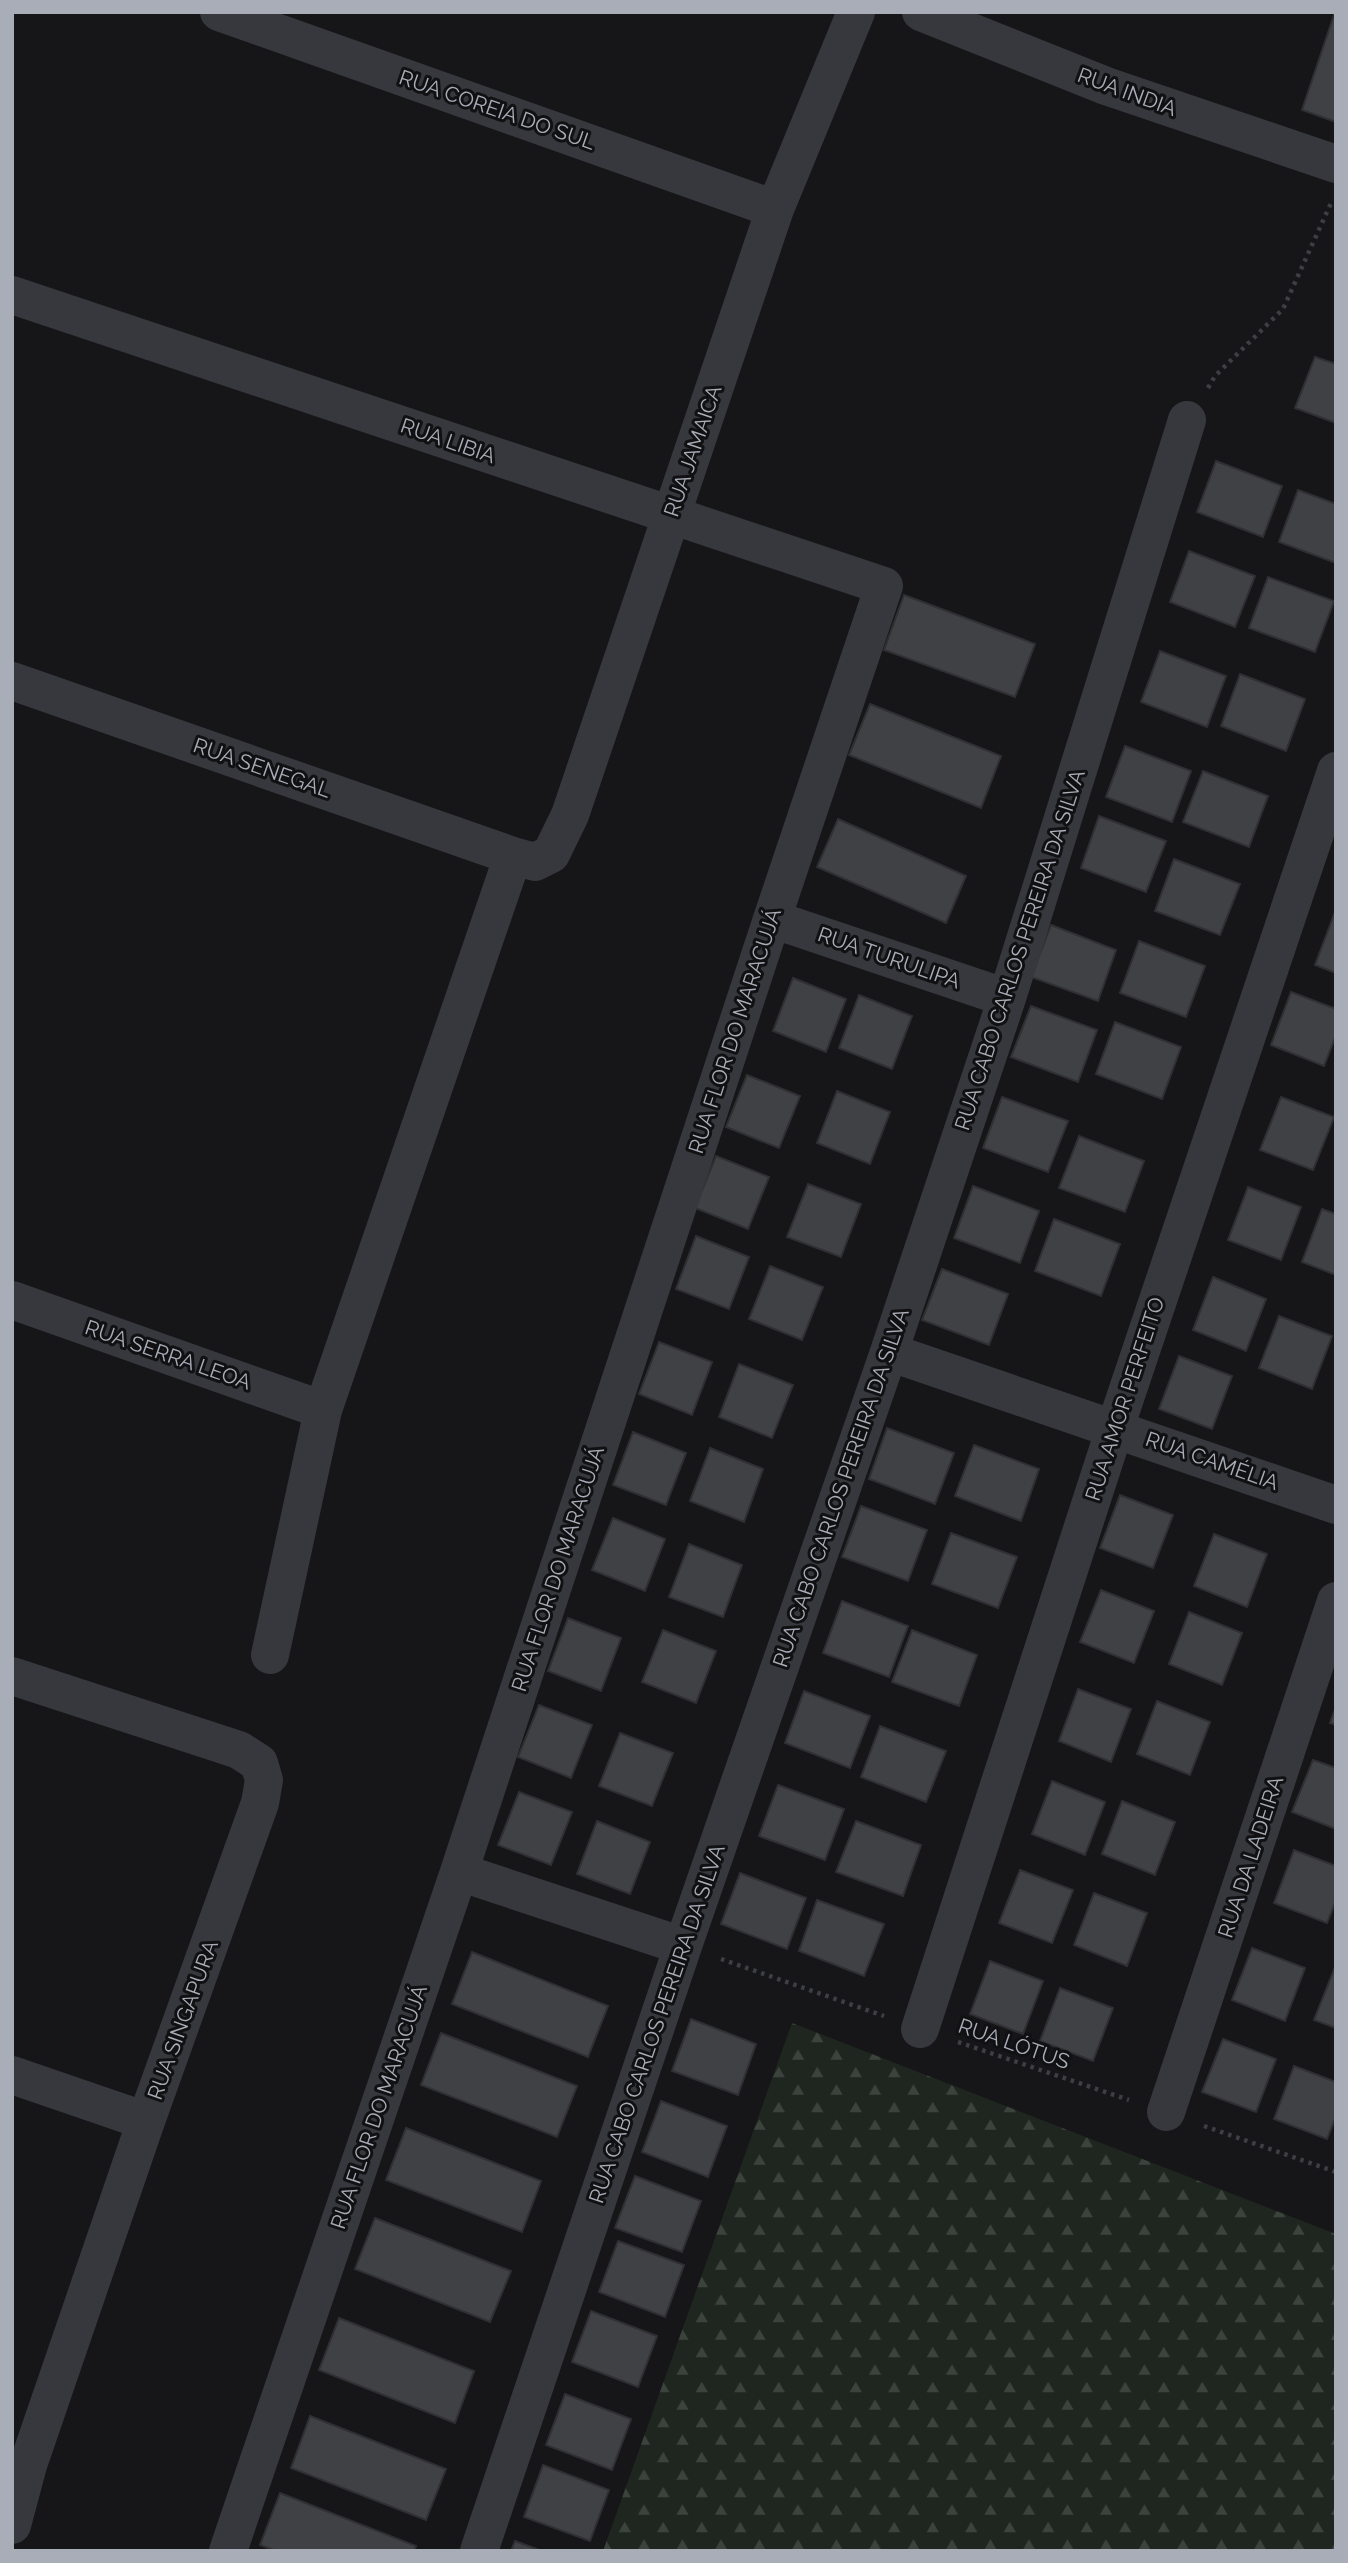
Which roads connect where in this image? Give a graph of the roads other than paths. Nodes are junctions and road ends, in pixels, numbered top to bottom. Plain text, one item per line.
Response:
1 (219, 12) edge
2 (856, 12) edge
3 (921, 12) edge
4 (1336, 164) edge
5 (775, 209) junction
6 (12, 295) edge
7 (1187, 420) road end
8 (671, 516) junction
9 (884, 586) joint
10 (12, 681) edge
11 (1336, 771) edge
12 (513, 856) junction
13 (772, 919) junction
14 (1007, 998) junction
15 (12, 1300) edge
16 (889, 1352) junction
17 (323, 1410) junction
18 (1115, 1428) junction
19 (1336, 1505) edge
20 (1336, 1601) edge
21 (270, 1655) dead end
22 (12, 1676) edge
23 (458, 1872) junction
24 (683, 1946) junction
25 (920, 2029) road end
26 (12, 2075) edge
27 (1166, 2112) road end
28 (146, 2121) junction
29 (20, 2462) edge
30 (12, 2525) edge
31 (228, 2551) edge
32 (479, 2551) edge

1 - 5 street, RUA COREIA DO SUL
2 - 5 street, RUA JAMAICA
3 - 4 street, RUA INDIA
5 - 8 street, RUA JAMAICA
6 - 8 street, RUA LIBIA
7 - 14 street, RUA CABO CARLOS PEREIRA DA SILVA
8 - 9 street, RUA LIBIA
8 - 12 street, RUA JAMAICA
9 - 13 street, RUA FLOR DO MARACUJÁ
10 - 12 street, RUA SENEGAL
11 - 18 street, RUA AMOR PERFEITO
12 - 17 street
13 - 14 street, RUA TURULIPA
13 - 23 street, RUA FLOR DO MARACUJÁ
14 - 16 street, RUA CABO CARLOS PEREIRA DA SILVA
15 - 17 street, RUA SERRA LEOA
16 - 18 street, RUA CAMÉLIA
16 - 24 street, RUA CABO CARLOS PEREIRA DA SILVA
17 - 21 street
18 - 19 street, RUA CAMÉLIA
18 - 25 street, RUA AMOR PERFEITO
20 - 27 street, RUA DA LADEIRA
22 - 28 street, RUA SINGAPURA
23 - 24 street
23 - 31 street, RUA FLOR DO MARACUJÁ
24 - 32 street, RUA CABO CARLOS PEREIRA DA SILVA
26 - 28 street
28 - 29 street, RUA SINGAPURA
29 - 30 street, RUA SINGAPURA

